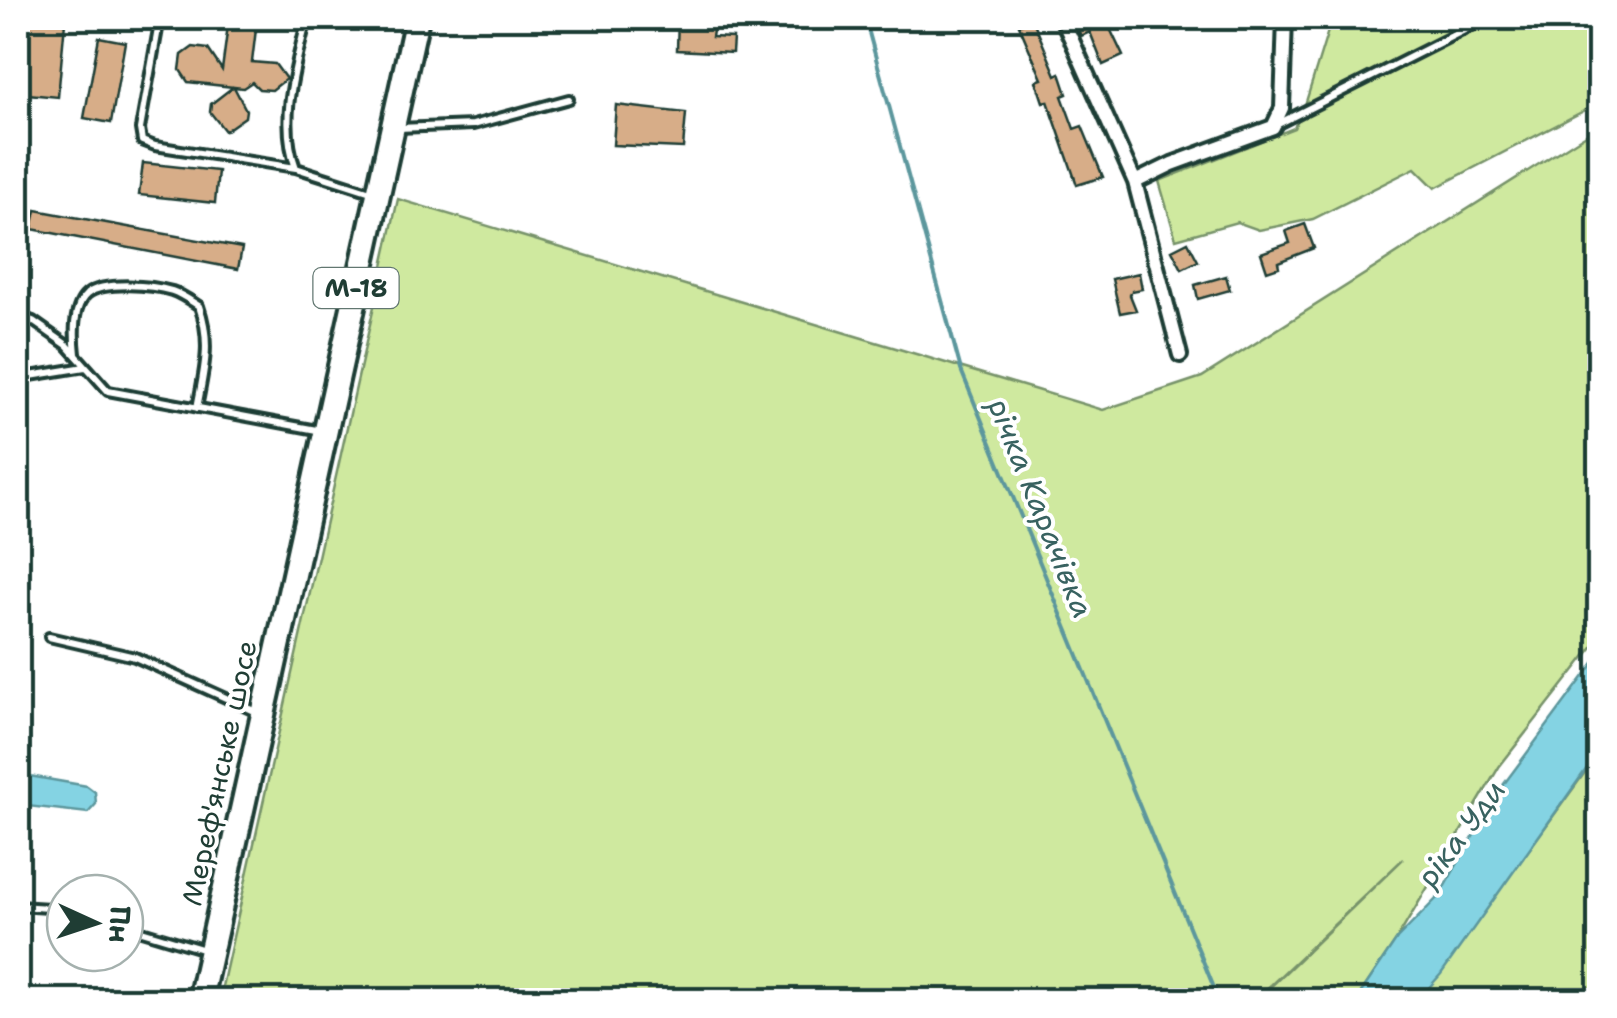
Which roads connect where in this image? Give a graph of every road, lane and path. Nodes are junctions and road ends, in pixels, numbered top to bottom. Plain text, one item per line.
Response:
1 (160, 18) edge
2 (307, 18) edge
3 (417, 18) edge
4 (1062, 18) edge
5 (1285, 18) edge
6 (1488, 18) edge
7 (568, 99) dead end
8 (1273, 127) junction
9 (392, 128) junction
10 (296, 168) junction
11 (1135, 182) junction
12 (377, 194) junction
13 (18, 316) edge
14 (76, 355) junction
15 (1180, 355) dead end
16 (86, 366) junction
17 (18, 378) edge
18 (197, 408) junction
19 (324, 432) junction
20 (49, 638) dead end
21 (262, 714) junction
22 (18, 906) edge
23 (45, 907) edge
24 (145, 932) edge
25 (211, 952) junction
26 (200, 1000) edge

1 - 10 lane
2 - 10 lane
3 - 9 highway, М-18
4 - 11 street
5 - 8 street
6 - 8 lane
7 - 9 lane
8 - 11 street
9 - 12 highway, М-18
10 - 12 lane
11 - 15 street
12 - 19 highway, М-18
13 - 14 lane
14 - 16 lane
14 - 18 lane
16 - 17 lane
16 - 18 lane
18 - 19 lane
19 - 21 highway, Мереф'янське шосе / М-18
20 - 21 lane
21 - 25 highway, Мереф'янське шосе / М-18
22 - 23 lane
24 - 25 lane
25 - 26 highway, Мереф'янське шосе / М-18

